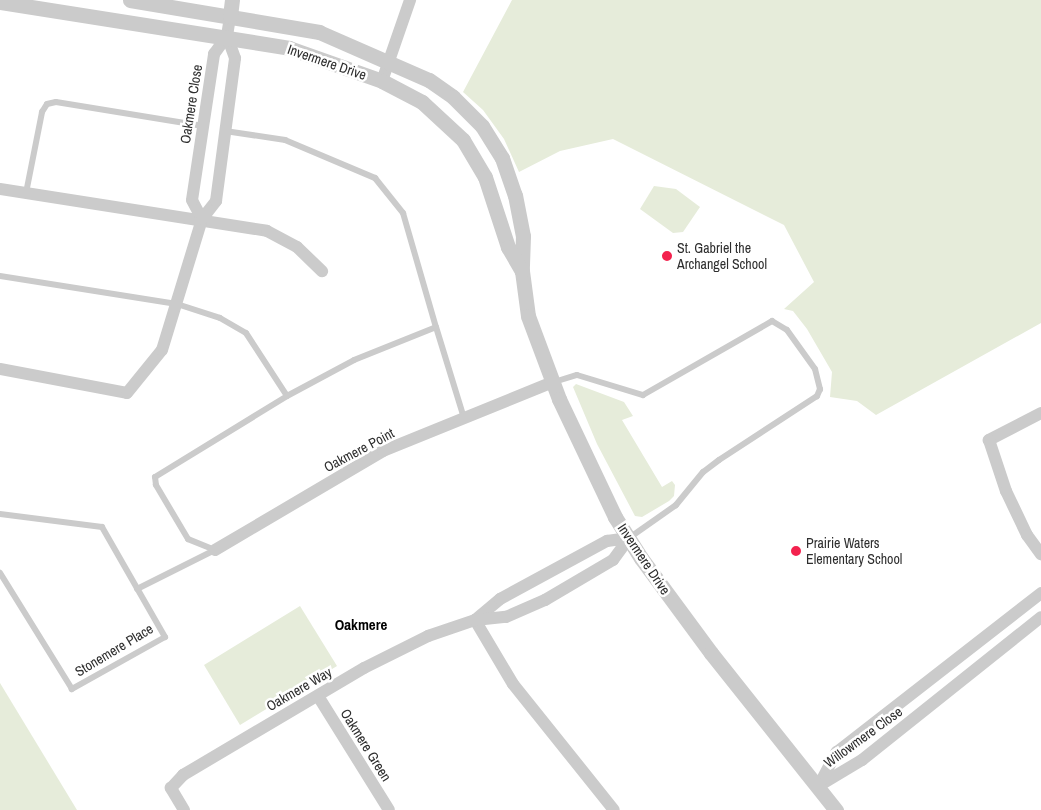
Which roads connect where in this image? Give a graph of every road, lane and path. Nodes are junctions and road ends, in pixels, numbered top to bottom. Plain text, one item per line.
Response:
1 (130, 0) edge
2 (232, 0) edge
3 (410, 0) edge
4 (0, 2) edge
5 (230, 16) junction
6 (227, 36) junction
7 (390, 60) junction
8 (382, 81) junction
9 (203, 126) junction
10 (225, 131) junction
11 (0, 189) edge
12 (26, 194) junction
13 (202, 219) junction
14 (322, 271) dead end
15 (522, 271) junction
16 (0, 276) edge
17 (177, 304) junction
18 (436, 327) junction
19 (0, 369) edge
20 (553, 382) junction
21 (287, 396) junction
22 (1041, 413) edge
23 (464, 418) junction
24 (0, 514) edge
25 (629, 538) junction
26 (215, 550) junction
27 (1041, 554) edge
28 (0, 573) edge
29 (137, 590) junction
30 (1041, 593) edge
31 (1041, 617) edge
32 (475, 620) junction
33 (318, 696) junction
34 (818, 787) junction
35 (184, 810) edge
36 (389, 810) edge
37 (614, 810) edge
38 (836, 810) edge

1 - 5 street, Invermere Drive
2 - 5 street
3 - 7 street
4 - 6 street, Invermere Drive
5 - 6 street
5 - 7 street, Invermere Drive
6 - 8 street, Invermere Drive
6 - 9 street, Oakmere Close
6 - 10 street
7 - 8 street
7 - 15 street, Invermere Drive
8 - 15 street, Invermere Drive
9 - 12 lane
9 - 13 street, Oakmere Close
10 - 13 street
10 - 18 lane
11 - 12 street
12 - 13 street
13 - 14 street
13 - 17 street
15 - 20 street, Invermere Drive
16 - 17 lane
17 - 19 street
17 - 21 lane
18 - 21 lane
18 - 23 lane
20 - 23 street, Oakmere Point
20 - 25 street, Invermere Drive
20 - 25 lane
21 - 26 lane
22 - 27 street
23 - 26 street, Oakmere Point
24 - 29 lane, Stonemere Place
25 - 32 street, Oakmere Way
25 - 32 street, Oakmere Way
25 - 34 street, Invermere Drive
26 - 29 lane
28 - 29 lane, Stonemere Place
30 - 34 street, Willowmere Close
31 - 34 street, Willowmere Close
32 - 33 street, Oakmere Way
32 - 37 street
33 - 35 street, Oakmere Way
33 - 36 street, Oakmere Green
34 - 38 street, Invermere Drive

